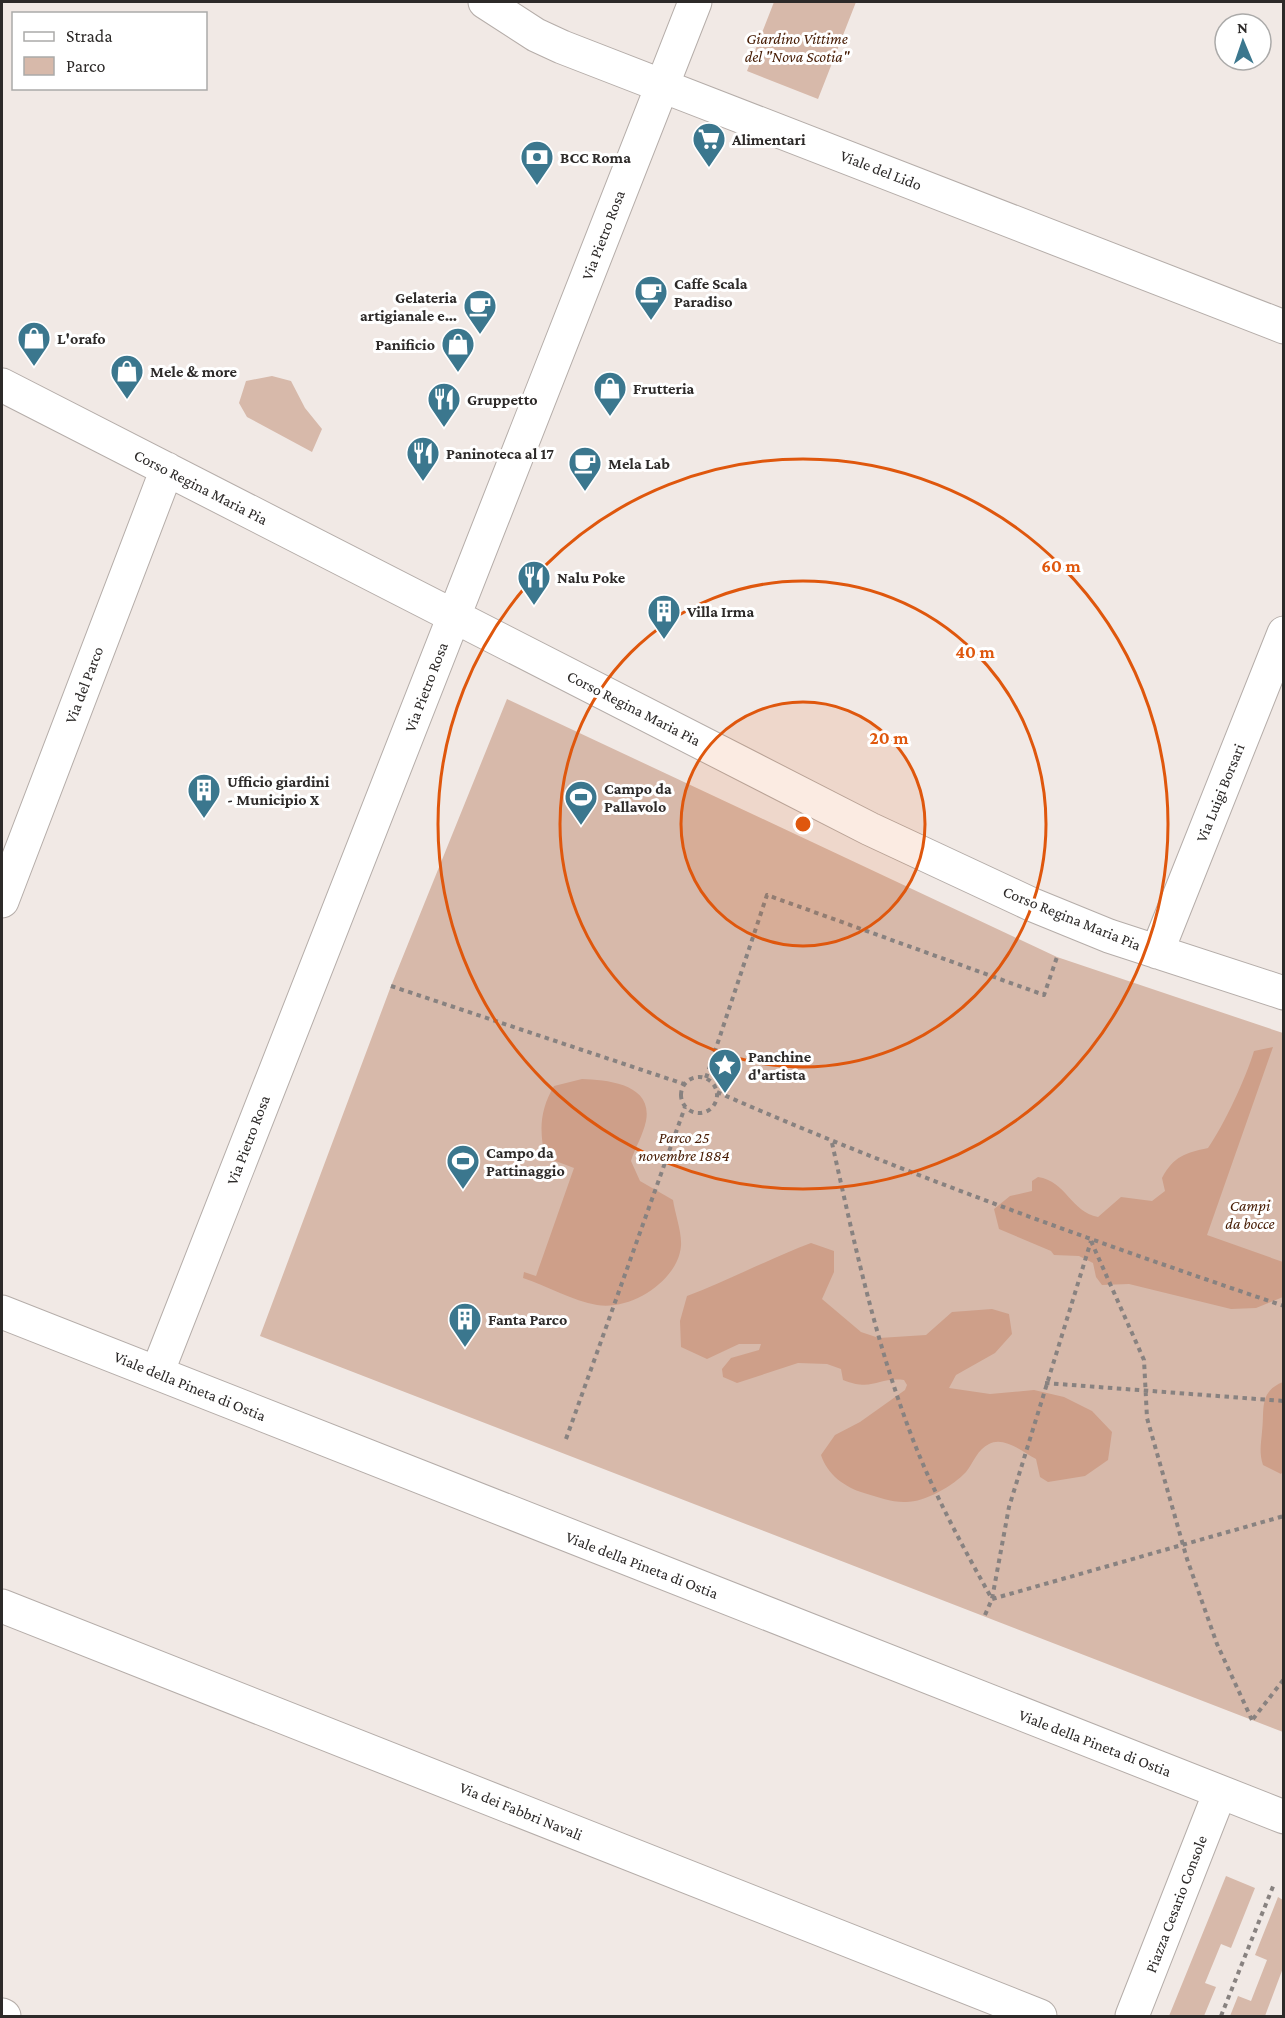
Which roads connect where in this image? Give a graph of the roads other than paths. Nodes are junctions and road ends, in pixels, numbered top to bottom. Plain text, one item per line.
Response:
1 (485, 2) edge
2 (695, 2) edge
3 (662, 85) junction
4 (1284, 327) edge
5 (2, 385) edge
6 (167, 469) junction
7 (454, 615) junction
8 (1284, 633) edge
9 (14, 831) edge
10 (2, 901) edge
11 (1158, 952) junction
12 (1284, 993) edge
13 (2, 1312) edge
14 (157, 1373) junction
15 (2, 1606) edge
16 (1220, 1792) junction
17 (1284, 1817) edge
18 (1040, 2016) edge
19 (1132, 2016) edge

1 - 3 street, Viale del Lido
2 - 3 street, Via Pietro Rosa
3 - 4 street, Viale del Lido
3 - 7 street, Via Pietro Rosa
5 - 6 street, Corso Regina Maria Pia
6 - 7 street, Corso Regina Maria Pia
6 - 9 street, Via del Parco
7 - 11 street, Corso Regina Maria Pia
7 - 14 street, Via Pietro Rosa
8 - 11 street, Via Luigi Borsari
9 - 10 street, Via del Parco
11 - 12 street, Corso Regina Maria Pia
13 - 14 street, Viale della Pineta di Ostia
14 - 16 street, Viale della Pineta di Ostia
15 - 18 street, Via dei Fabbri Navali
16 - 17 street, Viale della Pineta di Ostia
16 - 19 street, Piazza Cesario Console

